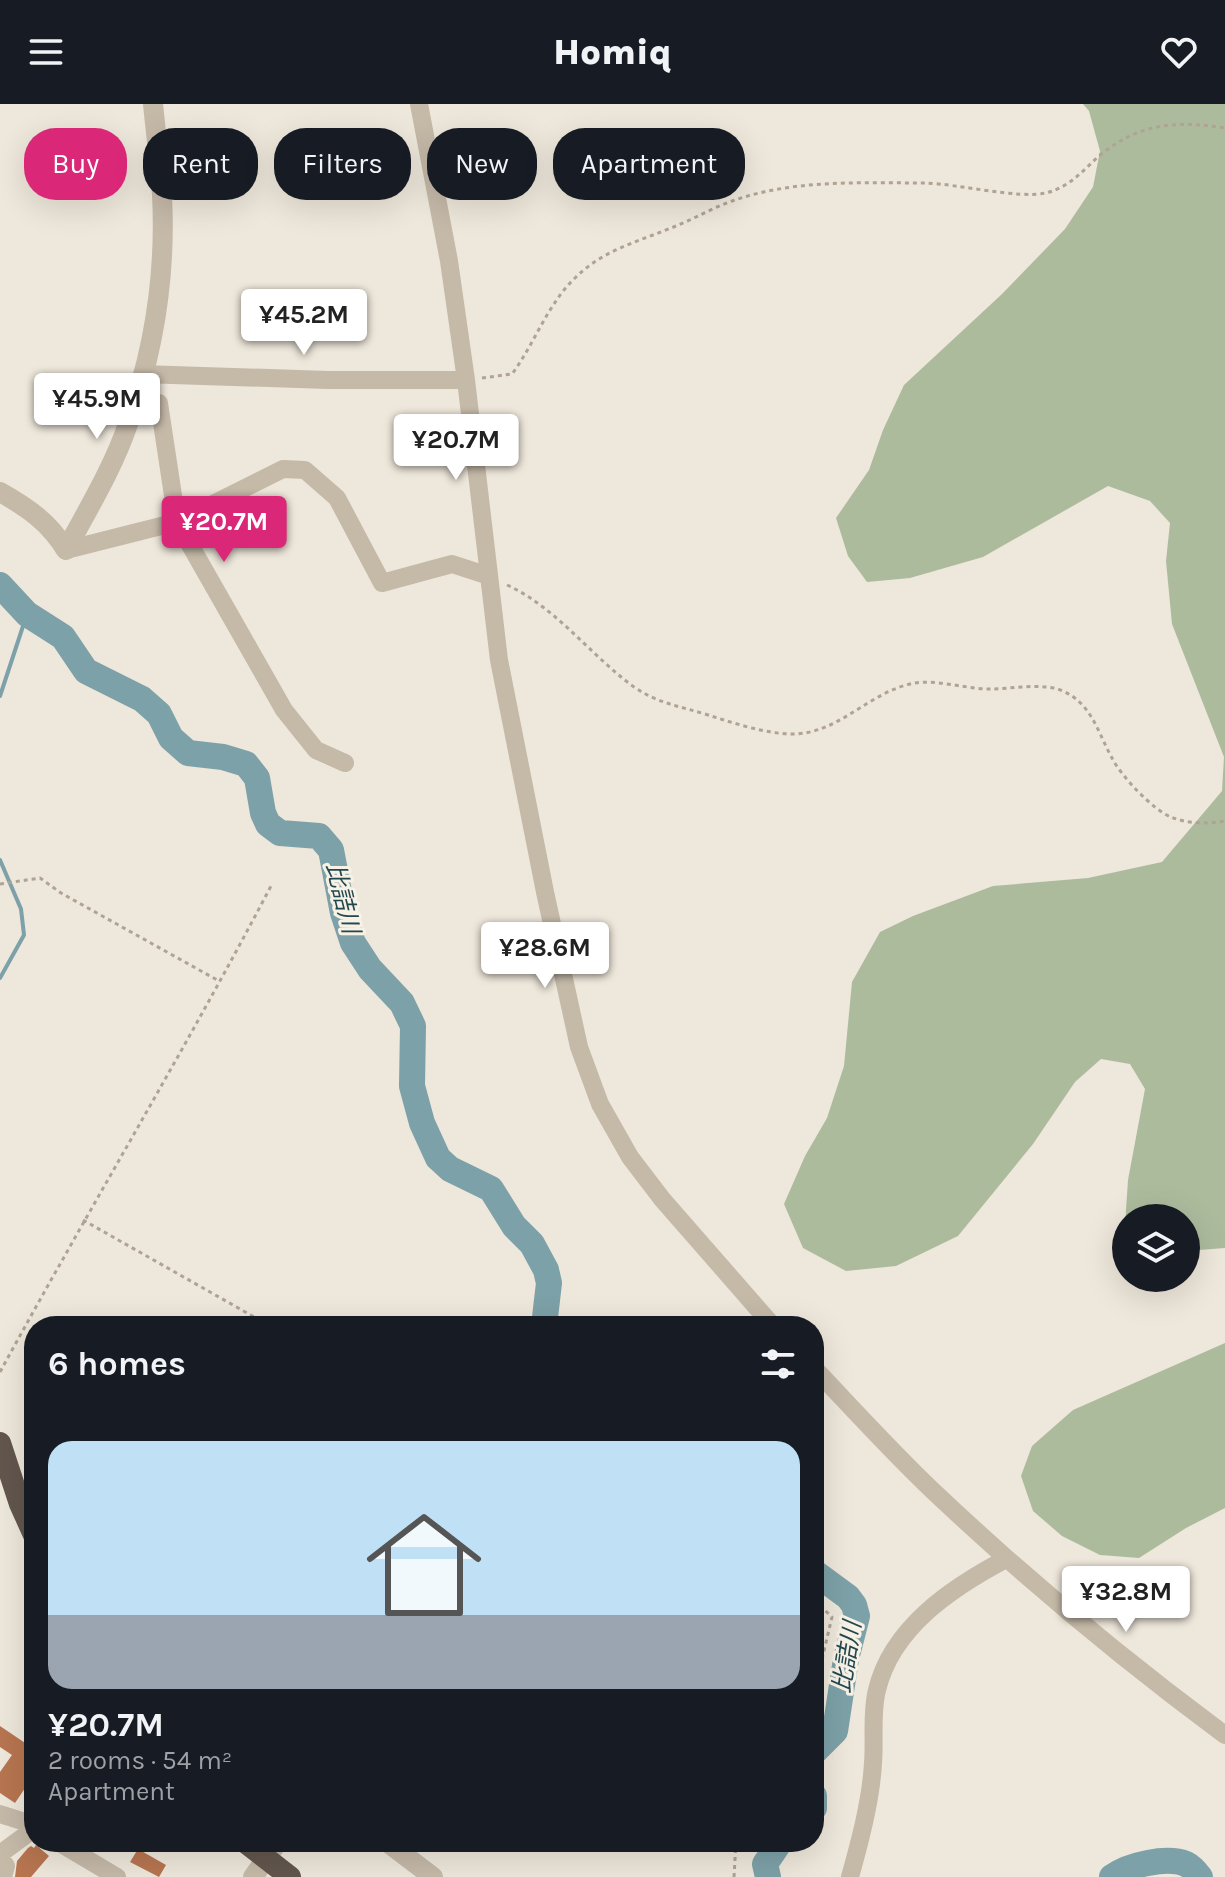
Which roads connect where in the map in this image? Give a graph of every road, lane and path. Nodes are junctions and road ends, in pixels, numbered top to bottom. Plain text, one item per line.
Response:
1 (153, 104) edge
2 (419, 104) edge
3 (1225, 128) edge
4 (142, 374) junction
5 (466, 380) junction
6 (134, 401) junction
7 (0, 492) edge
8 (177, 522) junction
9 (66, 550) junction
10 (489, 576) junction
11 (345, 763) dead end
12 (1225, 821) edge
13 (0, 884) edge
14 (271, 886) dead end
15 (219, 981) junction
16 (83, 1220) junction
17 (31, 1316) edge
18 (252, 1316) edge
19 (764, 1316) edge
20 (24, 1328) edge
21 (0, 1372) edge
22 (824, 1378) edge
23 (0, 1443) edge
24 (24, 1513) edge
25 (1006, 1559) junction
26 (824, 1609) edge
27 (824, 1651) edge
28 (1225, 1735) edge
29 (0, 1814) edge
30 (24, 1822) edge
31 (24, 1836) edge
32 (75, 1852) edge
33 (400, 1852) edge
34 (735, 1852) edge
35 (0, 1856) edge
36 (265, 1860) edge
37 (3, 1877) edge
38 (117, 1877) edge
39 (290, 1877) edge
40 (433, 1877) edge
41 (734, 1877) edge
42 (850, 1877) edge

1 - 4 street
2 - 5 street
3 - 5 path
4 - 5 street
4 - 6 street
5 - 10 street
6 - 8 street
6 - 9 street
7 - 9 street
8 - 9 street
8 - 10 street
8 - 11 street
10 - 12 path
10 - 19 street
13 - 15 path
14 - 15 path
15 - 16 path
16 - 17 path
16 - 18 path
20 - 21 path
22 - 25 street
23 - 24 highway
25 - 28 street
25 - 42 street
26 - 27 path
29 - 30 street
31 - 35 street
32 - 38 street
33 - 40 street
34 - 41 path
35 - 37 street
36 - 39 highway

